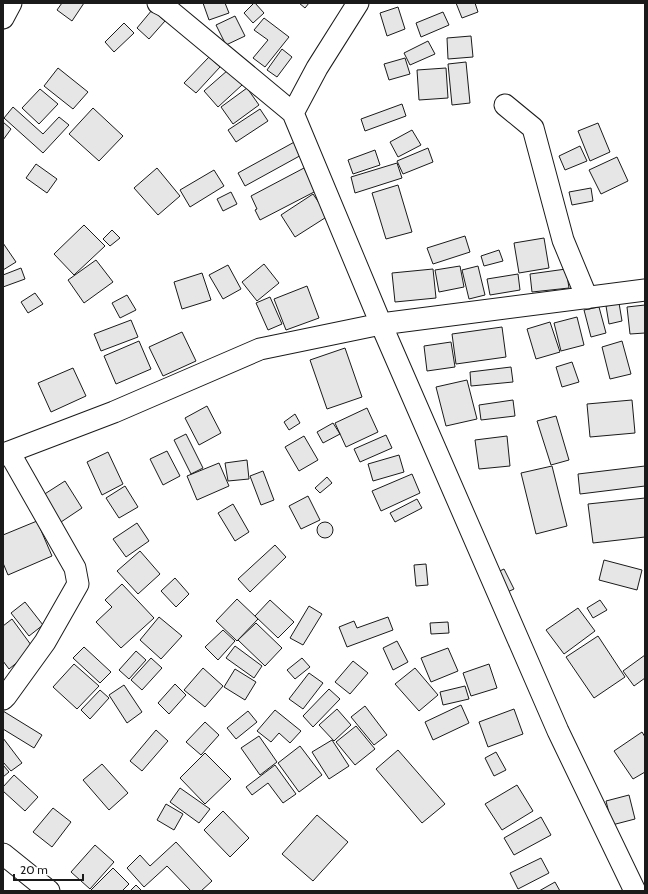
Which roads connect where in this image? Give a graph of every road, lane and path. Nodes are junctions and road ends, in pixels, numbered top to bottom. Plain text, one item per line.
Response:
1 (11, 3) edge
2 (158, 3) edge
3 (358, 3) edge
4 (3, 18) edge
5 (505, 105) dead end
6 (293, 113) junction
7 (645, 290) edge
8 (587, 298) junction
9 (381, 324) junction
10 (6, 453) edge
11 (3, 699) edge
12 (3, 854) edge
13 (49, 891) edge
14 (634, 891) edge

1 - 4 street
2 - 6 street
3 - 6 street
5 - 8 street
6 - 9 street
7 - 8 street
8 - 9 street
9 - 10 street
9 - 14 street
10 - 11 street
12 - 13 street

